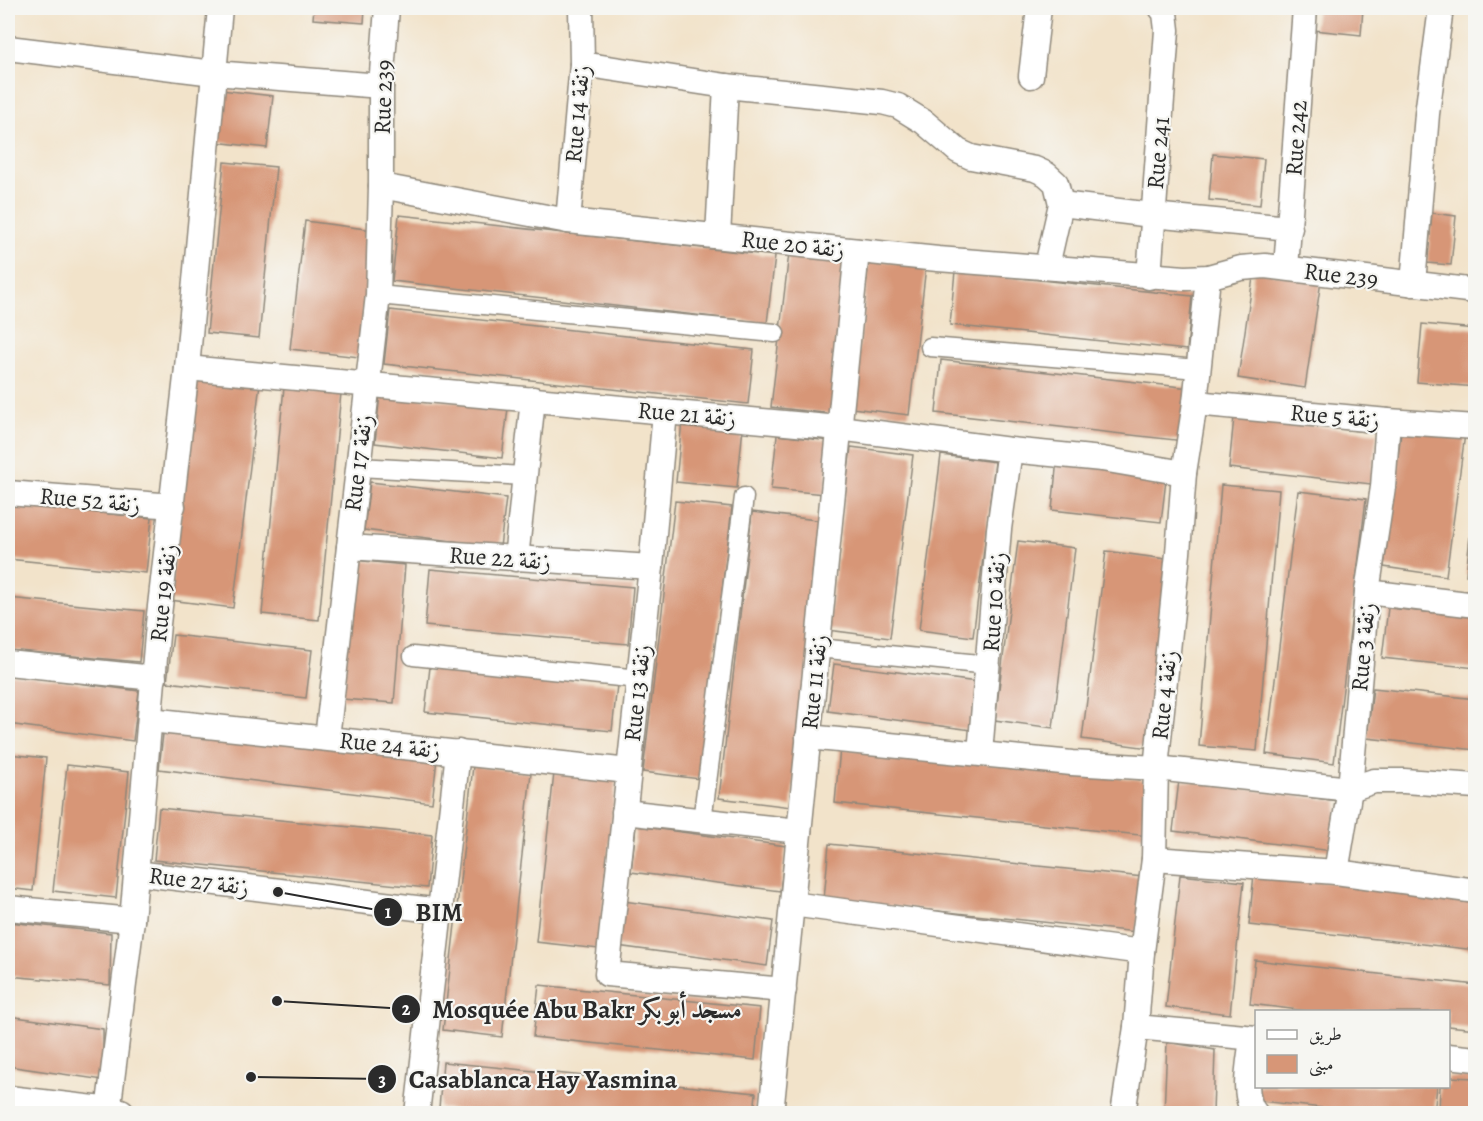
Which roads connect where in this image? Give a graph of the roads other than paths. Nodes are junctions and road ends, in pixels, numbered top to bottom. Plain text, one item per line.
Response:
1 (220, 8) edge
2 (387, 8) edge
3 (581, 8) edge
4 (1039, 8) edge
5 (1305, 8) edge
6 (1441, 8) edge
7 (1164, 19) edge
8 (8, 48) edge
9 (582, 64) junction
10 (214, 73) junction
11 (1031, 76) dead end
12 (381, 86) junction
13 (726, 86) junction
14 (381, 186) junction
15 (1061, 204) junction
16 (1152, 215) junction
17 (568, 221) junction
18 (1290, 228) junction
19 (718, 236) junction
20 (857, 251) junction
21 (1047, 266) junction
22 (1286, 268) junction
23 (1149, 277) junction
24 (1208, 277) junction
25 (1413, 284) junction
26 (1476, 291) edge
27 (378, 295) junction
28 (775, 333) dead end
29 (930, 346) dead end
30 (187, 368) junction
31 (1198, 369) junction
32 (368, 384) junction
33 (533, 399) junction
34 (1195, 402) junction
35 (665, 412) junction
36 (1388, 421) junction
37 (1476, 427) edge
38 (839, 428) junction
39 (1010, 450) junction
40 (358, 467) junction
41 (1184, 473) junction
42 (525, 476) junction
43 (8, 493) edge
44 (744, 497) dead end
45 (173, 506) junction
46 (349, 548) junction
47 (516, 559) junction
48 (651, 567) junction
49 (1367, 592) junction
50 (1476, 605) edge
51 (818, 648) junction
52 (413, 656) dead end
53 (8, 663) edge
54 (989, 665) junction
55 (154, 678) junction
56 (639, 679) junction
57 (150, 720) junction
58 (808, 737) junction
59 (327, 738) junction
60 (458, 752) junction
61 (980, 753) junction
62 (1156, 768) junction
63 (629, 771) junction
64 (1476, 786) edge
65 (1350, 789) junction
66 (624, 812) junction
67 (702, 821) junction
68 (799, 831) junction
69 (1154, 859) junction
70 (1336, 872) junction
71 (136, 873) junction
72 (1476, 891) edge
73 (792, 904) junction
74 (8, 908) edge
75 (440, 911) junction
76 (132, 920) junction
77 (1142, 952) junction
78 (783, 990) junction
79 (1136, 1027) junction
80 (1254, 1038) edge
81 (1450, 1056) edge
82 (1476, 1059) edge
83 (8, 1101) edge
84 (114, 1113) edge
85 (417, 1113) edge
86 (771, 1113) edge
87 (1123, 1113) edge
88 (1256, 1113) edge

1 - 10 street, Rue 19 زنقة
2 - 12 street, Rue 239
3 - 9 street, Rue 14 زنقة
4 - 11 street
5 - 18 street, Rue 242
6 - 25 street
7 - 16 street, Rue 241
8 - 10 street
9 - 13 street
9 - 17 street, Rue 14 زنقة
10 - 12 street
10 - 30 street, Rue 19 زنقة
12 - 14 street, Rue 239
13 - 15 street
13 - 19 street
14 - 17 street, Rue 20 زنقة
14 - 27 street, Rue 17 زنقة
15 - 16 street
15 - 21 street
16 - 18 street
16 - 23 street, Rue 241
17 - 19 street, Rue 20 زنقة
18 - 22 street, Rue 242
19 - 20 street, Rue 20 زنقة
20 - 21 street, Rue 20 زنقة
20 - 38 street, Rue 11 زنقة
21 - 23 street, Rue 20 زنقة
22 - 24 street, Rue 239
22 - 25 street, Rue 239
23 - 24 street, Rue 20 زنقة
24 - 31 street, Rue 4 زنقة
25 - 26 street, Rue 239
27 - 28 street
27 - 32 street, Rue 17 زنقة
29 - 31 street
30 - 32 street, Rue 21 زنقة
30 - 45 street, Rue 19 زنقة
31 - 34 street, Rue 4 زنقة
32 - 33 street, Rue 21 زنقة
32 - 40 street, Rue 17 زنقة
33 - 35 street, Rue 21 زنقة
33 - 42 street
34 - 36 street, Rue 5 زنقة
34 - 41 street, Rue 4 زنقة
35 - 38 street, Rue 21 زنقة
35 - 48 street, Rue 13 زنقة
36 - 37 street, Rue 5 زنقة
36 - 49 street, Rue 3 زنقة
38 - 39 street, Rue 21 زنقة
38 - 51 street, Rue 11 زنقة
39 - 41 street, Rue 21 زنقة
39 - 54 street, Rue 10 زنقة
40 - 42 street
40 - 46 street, Rue 17 زنقة
41 - 62 street, Rue 4 زنقة
42 - 47 street
43 - 45 street, Rue 52 زنقة
44 - 67 street
45 - 55 street, Rue 19 زنقة
46 - 47 street, Rue 22 زنقة
46 - 59 street, Rue 17 زنقة
47 - 48 street, Rue 22 زنقة
48 - 56 street, Rue 13 زنقة
49 - 50 street
49 - 65 street, Rue 3 زنقة
51 - 54 street
51 - 58 street, Rue 11 زنقة
52 - 56 street
53 - 55 street
54 - 61 street, Rue 10 زنقة
55 - 57 street, Rue 19 زنقة
56 - 63 street, Rue 13 زنقة
57 - 59 street, Rue 24 زنقة
57 - 71 street, Rue 19 زنقة
58 - 61 street
58 - 68 street, Rue 11 زنقة
59 - 60 street, Rue 24 زنقة
60 - 63 street, Rue 24 زنقة
60 - 75 street
61 - 62 street
62 - 65 street
62 - 69 street, Rue 4 زنقة
63 - 66 street, Rue 13 زنقة
64 - 65 street
65 - 70 street, Rue 3 زنقة
66 - 67 street
66 - 78 street, Rue 13 زنقة
67 - 68 street
68 - 73 street, Rue 11 زنقة
69 - 70 street
69 - 77 street, Rue 4 زنقة
70 - 72 street
71 - 75 street, Rue 27 زنقة
71 - 76 street, Rue 19 زنقة
73 - 77 street
73 - 78 street, Rue 11 زنقة
74 - 76 street
75 - 85 street
76 - 84 street, Rue 19 زنقة
77 - 79 street, Rue 4 زنقة
78 - 86 street, Rue 11 زنقة
79 - 80 street
79 - 87 street, Rue 4 زنقة
80 - 88 street
81 - 82 street
83 - 84 street

